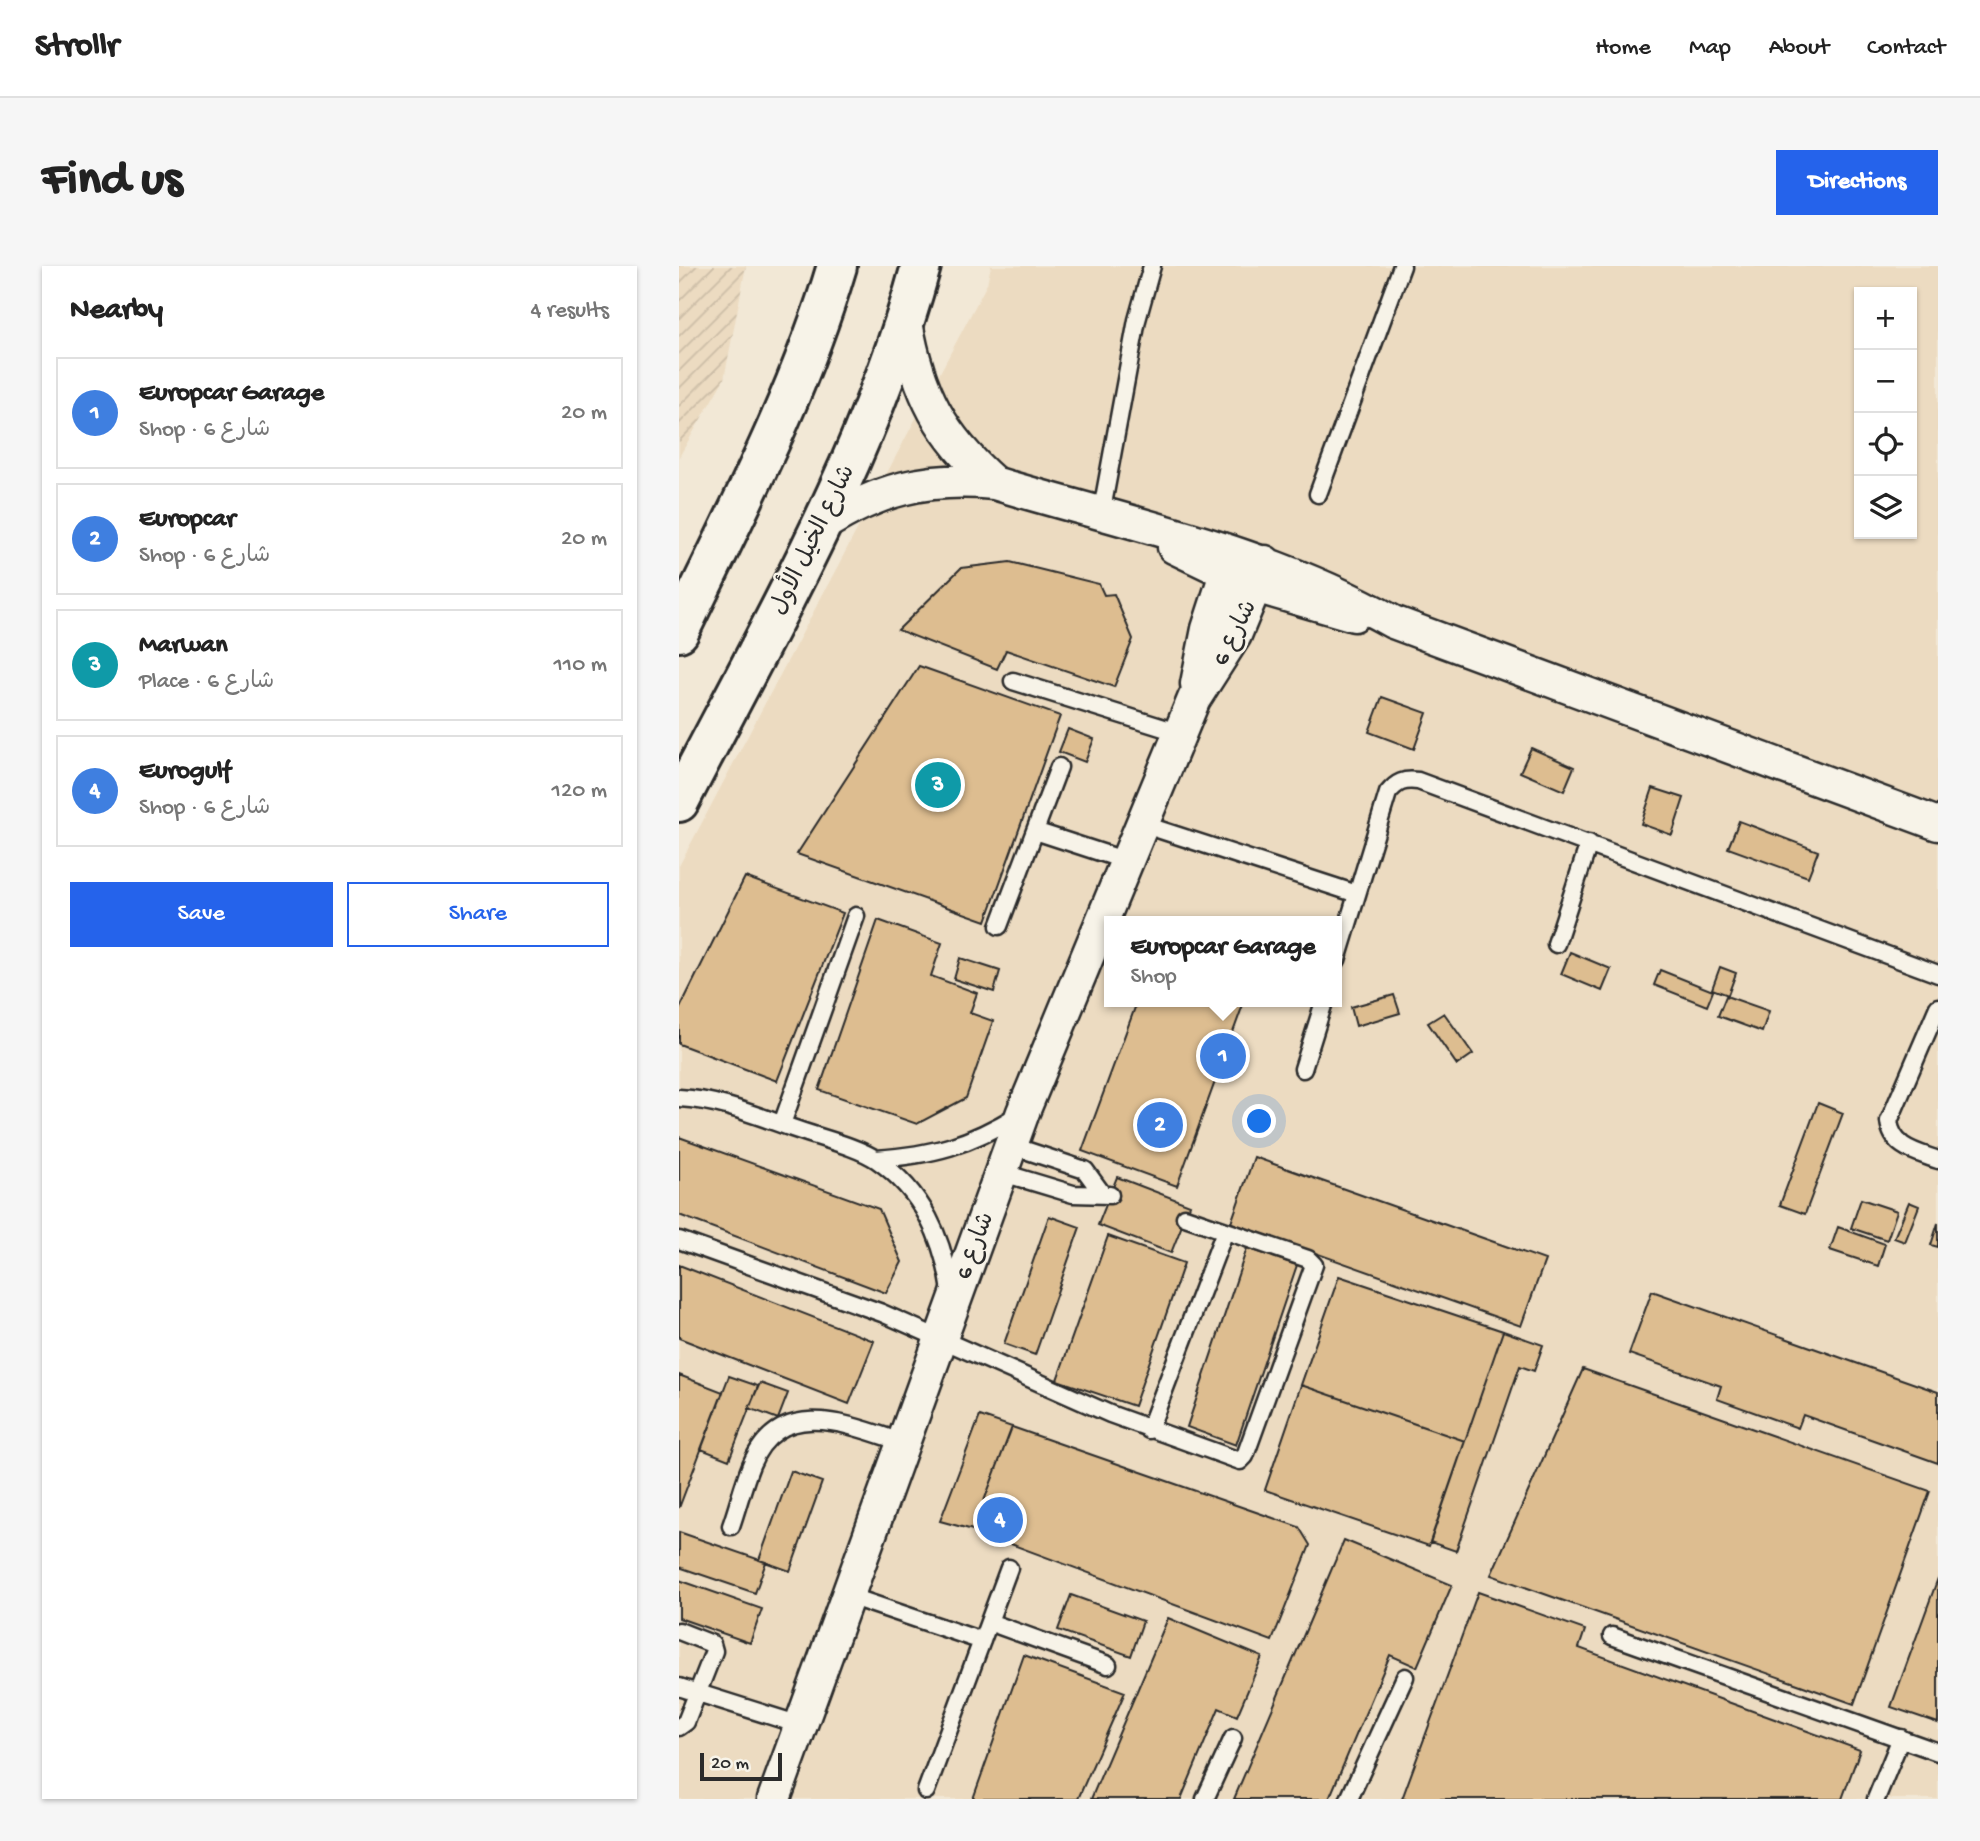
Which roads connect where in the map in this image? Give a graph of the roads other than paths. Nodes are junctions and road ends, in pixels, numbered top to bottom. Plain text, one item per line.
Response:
1 (837, 266) edge
2 (921, 266) edge
3 (1152, 266) edge
4 (1402, 266) edge
5 (906, 322) junction
6 (995, 483) junction
7 (1318, 494) dead end
8 (1101, 515) junction
9 (821, 526) junction
10 (1230, 562) junction
11 (1260, 574) junction
12 (679, 632) edge
13 (1013, 681) dead end
14 (1194, 699) junction
15 (1180, 733) junction
16 (1059, 767) dead end
17 (679, 802) edge
18 (1142, 824) junction
19 (1938, 824) edge
20 (1035, 831) junction
21 (1589, 843) junction
22 (1127, 861) junction
23 (1357, 894) junction
24 (856, 916) dead end
25 (1104, 916) edge
26 (1104, 917) edge
27 (999, 926) dead end
28 (1342, 944) edge
29 (1556, 944) dead end
30 (1938, 974) edge
31 (1322, 1007) edge
32 (1938, 1007) edge
33 (1303, 1069) dead end
34 (679, 1098) edge
35 (1023, 1112) junction
36 (782, 1124) junction
37 (876, 1159) junction
38 (1005, 1159) junction
39 (1938, 1160) edge
40 (1185, 1217) dead end
41 (1225, 1231) junction
42 (679, 1240) edge
43 (952, 1300) junction
44 (939, 1337) junction
45 (1149, 1430) junction
46 (901, 1442) junction
47 (731, 1526) dead end
48 (1009, 1568) dead end
49 (846, 1595) junction
50 (989, 1622) junction
51 (679, 1631) edge
52 (1612, 1636) dead end
53 (982, 1641) junction
54 (1108, 1665) dead end
55 (1405, 1677) dead end
56 (679, 1687) edge
57 (698, 1693) junction
58 (800, 1725) junction
59 (679, 1727) edge
60 (1233, 1738) dead end
61 (1901, 1738) junction
62 (1938, 1752) edge
63 (926, 1791) dead end
64 (774, 1799) edge
65 (1205, 1799) edge
66 (1349, 1799) edge
67 (1876, 1799) edge

1 - 12 main road
2 - 5 main road, شارع الخيل الأول
3 - 8 lane
4 - 7 lane
5 - 6 street
5 - 9 main road, شارع الخيل الأول
6 - 8 street
6 - 9 street
8 - 10 street
9 - 17 main road, شارع الخيل الأول
10 - 11 street
10 - 14 street, شارع 6
11 - 14 street, شارع 6
11 - 19 street
13 - 15 lane
14 - 15 street, شارع 6
15 - 18 street, شارع 6
16 - 20 lane
18 - 22 street, شارع 6
18 - 23 lane
20 - 22 lane
20 - 27 lane
21 - 23 lane
21 - 29 lane
21 - 30 lane
22 - 25 street, شارع 6
23 - 28 lane
24 - 36 lane
26 - 35 street, شارع 6
31 - 33 lane
32 - 39 lane
34 - 36 lane
35 - 37 lane
35 - 38 street, شارع 6
36 - 37 lane
37 - 43 lane
38 - 38 lane
38 - 43 street, شارع 6
40 - 41 lane
41 - 45 lane
41 - 45 lane
42 - 44 lane
43 - 44 street, شارع 6
44 - 45 lane
44 - 46 street, شارع 6
46 - 47 lane
46 - 49 street, شارع 6
48 - 50 lane
49 - 53 lane
49 - 58 street, شارع 6
50 - 53 lane
50 - 54 lane
51 - 57 lane
52 - 61 lane
53 - 63 lane
55 - 66 lane
56 - 57 lane
57 - 58 lane
57 - 59 lane
58 - 64 street, شارع 6
60 - 65 lane
61 - 62 lane
61 - 67 lane

